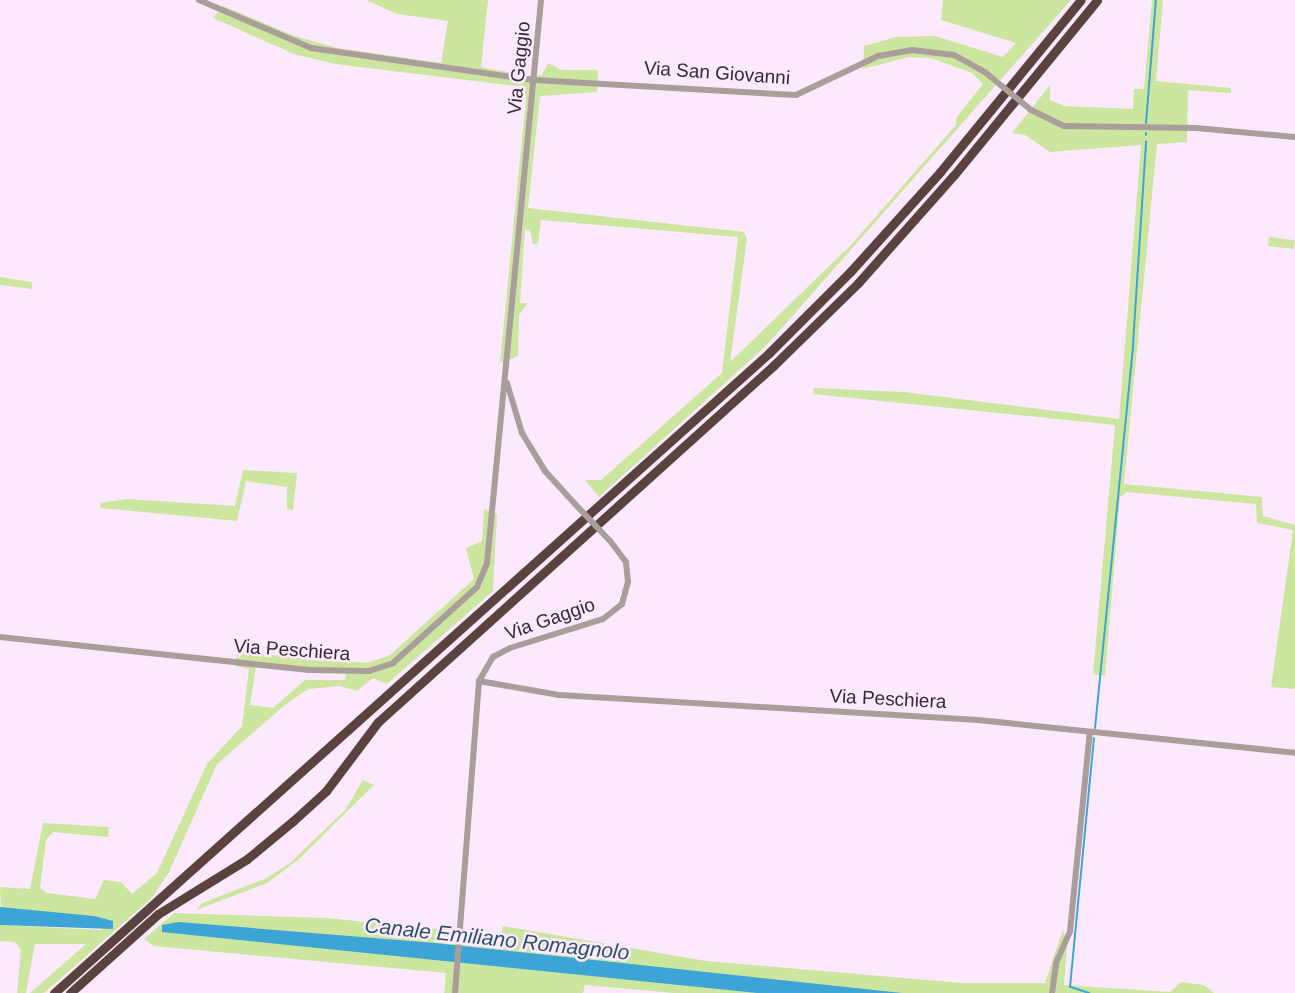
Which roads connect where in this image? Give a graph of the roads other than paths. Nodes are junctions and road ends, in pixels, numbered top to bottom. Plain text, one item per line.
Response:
1 (199, 0) edge
2 (541, 0) edge
3 (1081, 0) edge
4 (1097, 0) edge
5 (534, 80) junction
6 (1295, 137) edge
7 (505, 377) junction
8 (504, 389) joint
9 (0, 637) edge
10 (478, 681) junction
11 (1090, 732) junction
12 (1295, 754) edge
13 (54, 993) edge
14 (70, 993) edge
15 (455, 993) edge
16 (1052, 993) edge

1 - 5 street, Via San Giovanni
2 - 5 street, Via Gaggio
3 - 13 highway
4 - 14 highway
5 - 6 street, Via San Giovanni, bridge
5 - 7 street, Via Gaggio
7 - 8 street, Via Gaggio
7 - 10 street, Via Gaggio, bridge
8 - 9 street, Via Peschiera
10 - 11 street, Via Peschiera
10 - 15 street
11 - 12 street, Via Peschiera
11 - 16 street

